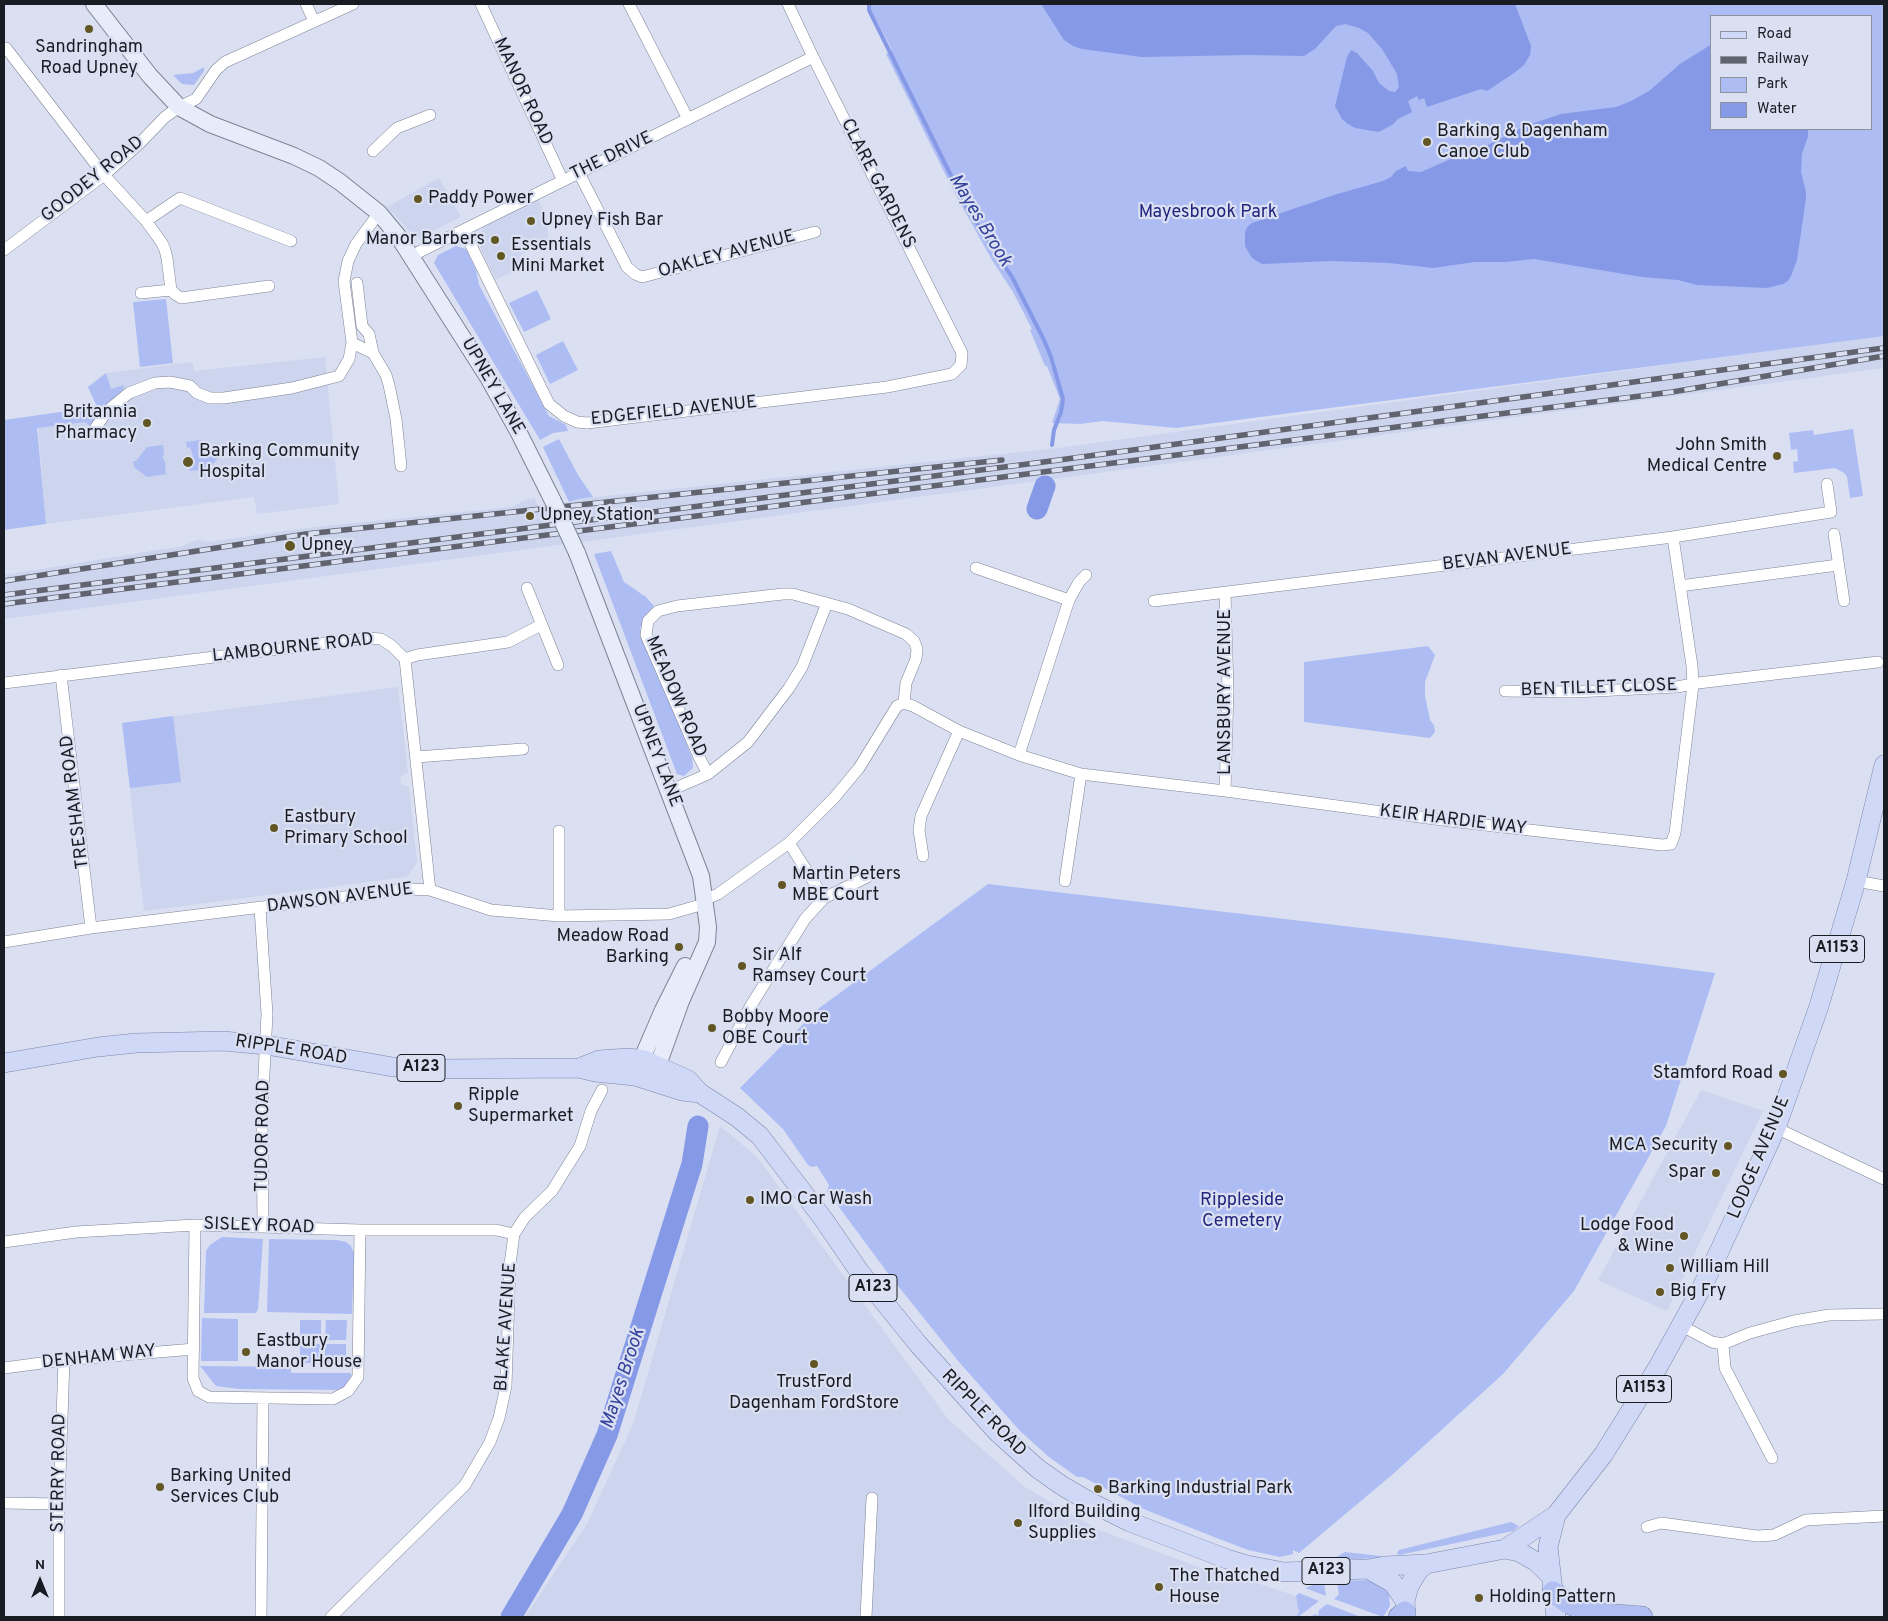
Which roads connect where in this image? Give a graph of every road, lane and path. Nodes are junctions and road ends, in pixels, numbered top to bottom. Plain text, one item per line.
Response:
1 (94, 4) edge
2 (306, 4) edge
3 (353, 4) edge
4 (481, 4) edge
5 (629, 4) edge
6 (788, 4) edge
7 (314, 21) junction
8 (4, 50) edge
9 (813, 57) junction
10 (179, 107) junction
11 (430, 115) dead end
12 (688, 119) junction
13 (373, 151) dead end
14 (579, 173) junction
15 (104, 175) junction
16 (564, 181) junction
17 (379, 213) junction
18 (146, 221) junction
19 (464, 231) junction
20 (815, 232) dead end
21 (291, 241) dead end
22 (5, 246) edge
23 (411, 256) junction
24 (356, 284) dead end
25 (269, 286) dead end
26 (171, 290) junction
27 (141, 293) dead end
28 (352, 343) junction
29 (373, 353) junction
30 (961, 365) joint
31 (94, 430) dead end
32 (401, 466) dead end
33 (1827, 484) dead end
34 (1834, 534) dead end
35 (1673, 537) junction
36 (1838, 565) junction
37 (976, 568) dead end
38 (1086, 575) dead end
39 (1680, 586) junction
40 (527, 588) dead end
41 (1225, 593) junction
42 (1069, 600) junction
43 (1154, 601) dead end
44 (1844, 601) dead end
45 (826, 603) junction
46 (542, 625) junction
47 (405, 659) junction
48 (1878, 662) dead end
49 (558, 665) dead end
50 (61, 675) junction
51 (4, 683) edge
52 (1693, 685) junction
53 (1505, 691) dead end
54 (904, 703) junction
55 (959, 731) junction
56 (523, 749) dead end
57 (1019, 756) junction
58 (416, 757) junction
59 (1884, 765) edge
60 (708, 774) junction
61 (1080, 774) junction
62 (1225, 791) junction
63 (669, 792) junction
64 (559, 831) dead end
65 (790, 843) junction
66 (923, 856) dead end
67 (867, 877) dead end
68 (1065, 881) dead end
69 (1856, 881) junction
70 (1884, 886) edge
71 (430, 890) junction
72 (824, 898) junction
73 (704, 905) junction
74 (260, 908) junction
75 (559, 916) junction
76 (91, 928) junction
77 (4, 942) edge
78 (266, 1045) junction
79 (721, 1062) dead end
80 (4, 1063) edge
81 (649, 1071) junction
82 (602, 1090) dead end
83 (1776, 1128) junction
84 (1884, 1179) edge
85 (195, 1225) junction
86 (263, 1227) junction
87 (360, 1230) junction
88 (514, 1234) junction
89 (4, 1242) edge
90 (1884, 1314) edge
91 (1680, 1325) junction
92 (1723, 1344) junction
93 (194, 1349) junction
94 (64, 1360) junction
95 (4, 1368) edge
96 (263, 1398) junction
97 (1772, 1458) dead end
98 (872, 1498) dead end
99 (4, 1503) edge
100 (59, 1504) junction
101 (1556, 1515) junction
102 (1884, 1516) edge
103 (1647, 1527) dead end
104 (1505, 1548) junction
105 (1426, 1564) junction
106 (1368, 1569) junction
107 (1552, 1584) junction
108 (1403, 1612) edge
109 (60, 1617) edge
110 (261, 1617) edge
111 (331, 1617) edge
112 (866, 1617) edge
113 (1556, 1617) edge
114 (1642, 1617) edge

1 - 10 street, UPNEY LANE
2 - 7 street
3 - 7 street, GOODEY ROAD
4 - 16 street, MANOR ROAD
5 - 12 street
6 - 9 street, CLARE GARDENS
7 - 10 street, GOODEY ROAD
8 - 15 street
9 - 12 street, THE DRIVE
9 - 30 street, CLARE GARDENS
10 - 15 street, GOODEY ROAD
10 - 17 street, UPNEY LANE
11 - 13 street
12 - 14 street, THE DRIVE
14 - 16 street, THE DRIVE
14 - 20 street, OAKLEY AVENUE
15 - 18 street
15 - 22 street, GOODEY ROAD
16 - 19 street, THE DRIVE
17 - 23 street, UPNEY LANE
17 - 28 street
18 - 21 street
18 - 26 street
19 - 23 street, THE DRIVE
19 - 30 street, EDGEFIELD AVENUE
23 - 63 street, UPNEY LANE, bridge
24 - 29 street
25 - 26 street
26 - 27 street
28 - 29 street
28 - 31 street
29 - 32 street
33 - 35 street, BEVAN AVENUE
34 - 36 street
35 - 39 street
35 - 41 street, BEVAN AVENUE
36 - 39 street
36 - 44 street
37 - 42 street
38 - 42 street
39 - 52 street
40 - 46 street
41 - 43 street, BEVAN AVENUE
41 - 62 street, LANSBURY AVENUE
42 - 57 street
45 - 54 street, MEADOW ROAD
45 - 60 street
45 - 60 street, MEADOW ROAD
46 - 47 street
46 - 49 street
47 - 50 street, LAMBOURNE ROAD
47 - 58 street
48 - 52 street
50 - 51 street, LAMBOURNE ROAD
50 - 76 street, TRESHAM ROAD
52 - 53 street, BEN TILLET CLOSE
52 - 62 street, KEIR HARDIE WAY
54 - 55 street, KEIR HARDIE WAY
54 - 65 street
55 - 57 street, KEIR HARDIE WAY
55 - 66 street
56 - 58 street
57 - 61 street, KEIR HARDIE WAY
58 - 71 street
59 - 69 main road, LODGE AVENUE / A1153
60 - 63 street
61 - 62 street, KEIR HARDIE WAY
61 - 68 street
63 - 73 street, UPNEY LANE
64 - 75 street
65 - 72 street
65 - 73 street
67 - 72 street
69 - 70 street
69 - 83 main road, LODGE AVENUE / A1153
71 - 74 street, DAWSON AVENUE
71 - 75 street, DAWSON AVENUE
72 - 79 street
73 - 75 street, DAWSON AVENUE
73 - 81 street, UPNEY LANE
74 - 76 street, DAWSON AVENUE
74 - 78 street, TUDOR ROAD
76 - 77 street, DAWSON AVENUE
78 - 80 main road, RIPPLE ROAD / A123
78 - 81 main road, RIPPLE ROAD / A123
78 - 86 street, TUDOR ROAD
81 - 106 main road, RIPPLE ROAD / A123
82 - 88 street, BLAKE AVENUE
83 - 84 street
83 - 91 main road, LODGE AVENUE / A1153
85 - 86 street, SISLEY ROAD
85 - 89 street, SISLEY ROAD
85 - 93 street
86 - 87 street, SISLEY ROAD
87 - 88 street, SISLEY ROAD
87 - 96 street
88 - 111 street, BLAKE AVENUE
90 - 92 street
91 - 92 street
91 - 101 main road, LODGE AVENUE / A1153
92 - 97 street
93 - 94 street, DENHAM WAY
93 - 96 street
94 - 95 street, DENHAM WAY
94 - 100 street, STERRY ROAD
96 - 110 street
98 - 112 street
99 - 100 street
100 - 109 street, STERRY ROAD
101 - 104 main road, LODGE AVENUE / A1153
101 - 107 main road, LODGE AVENUE / A1153
102 - 103 street
104 - 105 main road, RIPPLE ROAD / A123
104 - 107 main road
105 - 106 main road, RIPPLE ROAD / A123
105 - 108 main road, A123
106 - 108 main road, A123
107 - 113 main road
107 - 114 highway

